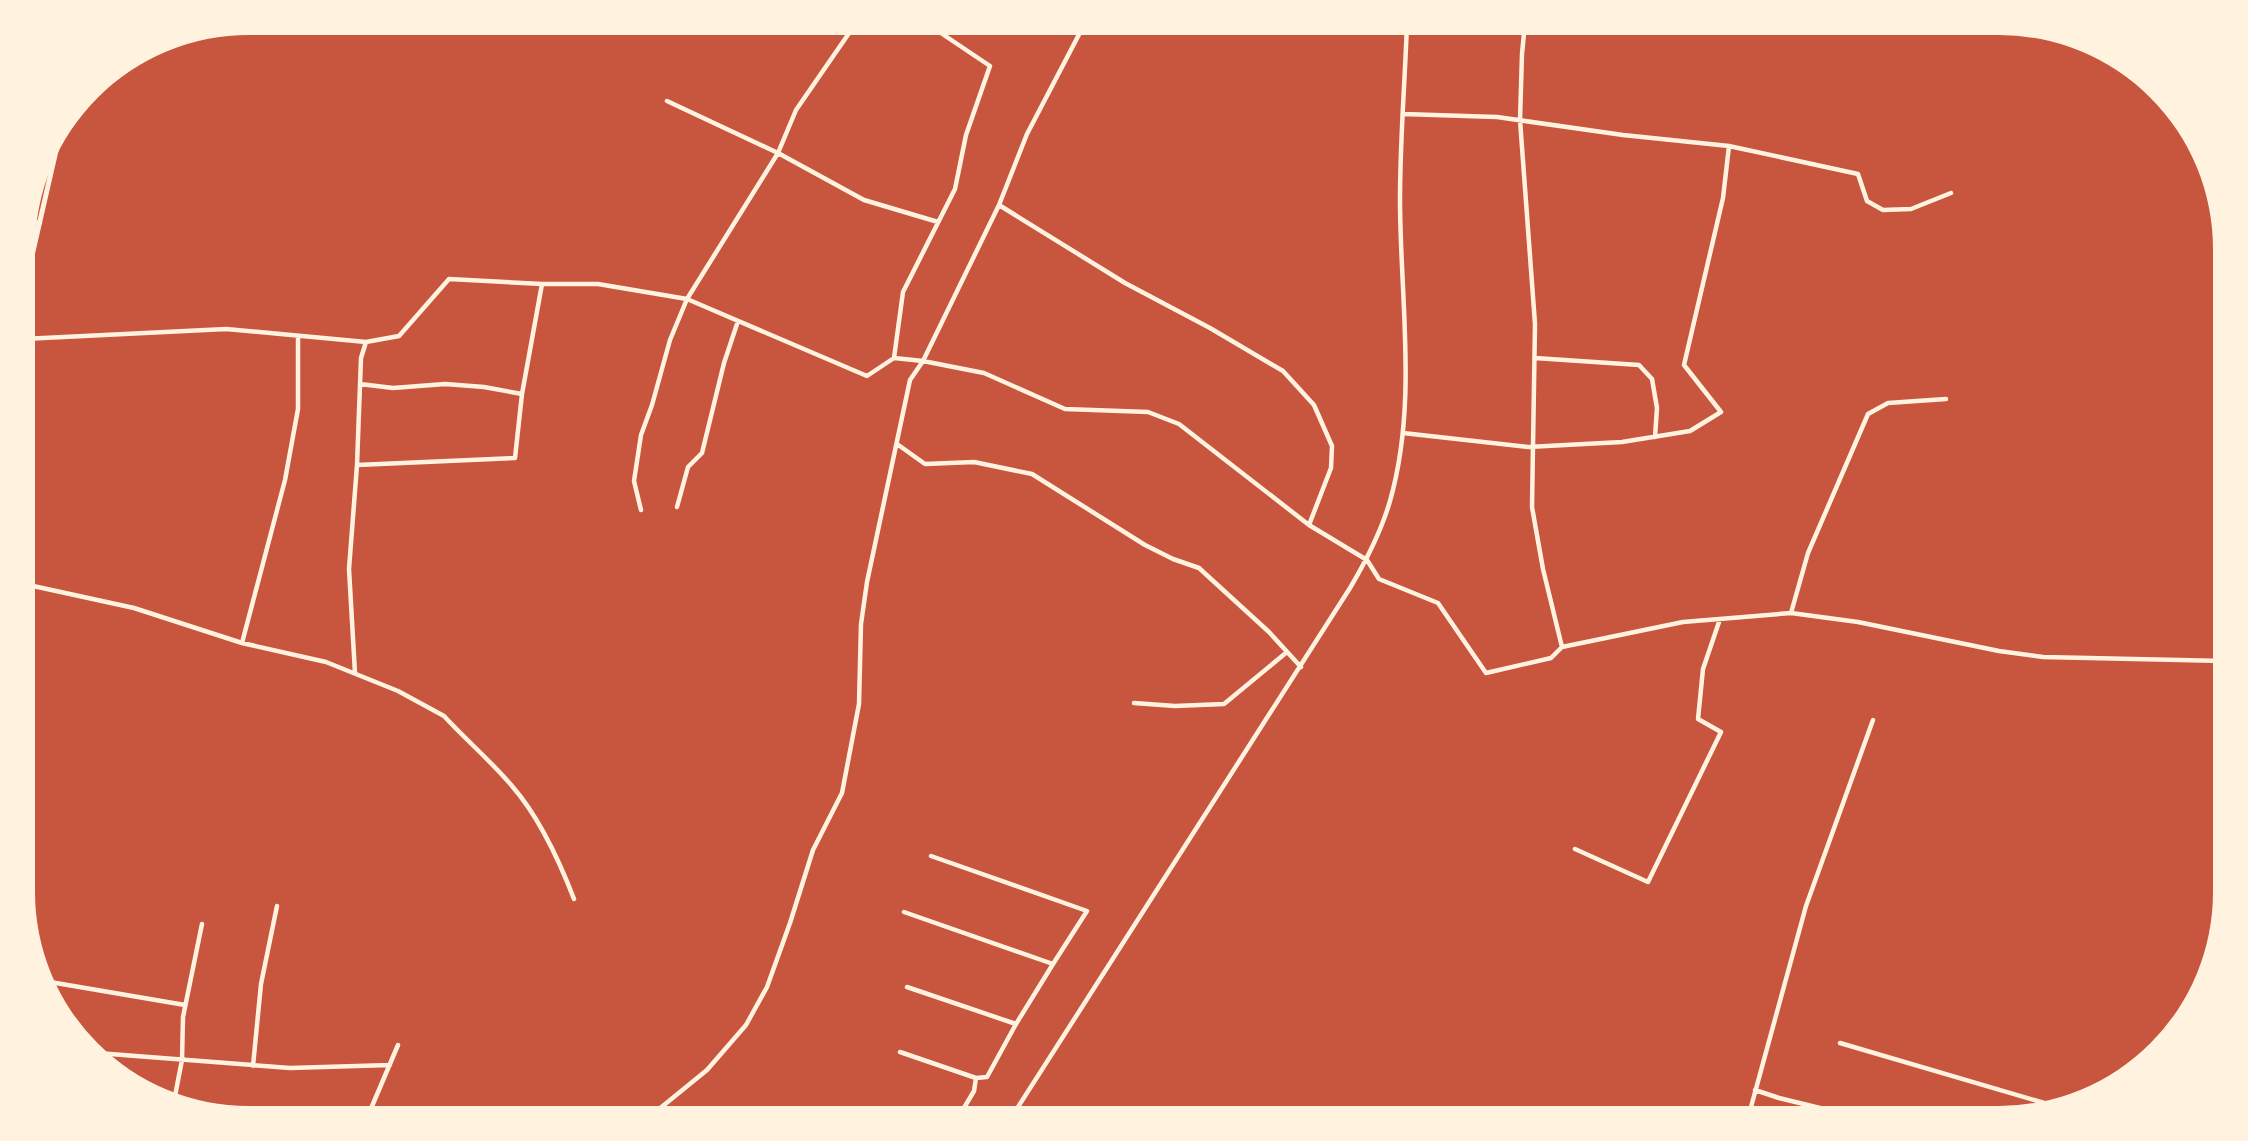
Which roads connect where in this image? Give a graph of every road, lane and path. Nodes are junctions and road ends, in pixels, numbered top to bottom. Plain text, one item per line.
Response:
1 (848, 35) edge
2 (944, 35) edge
3 (1078, 35) edge
4 (1406, 35) edge
5 (1524, 35) edge
6 (667, 101) dead end
7 (1403, 114) junction
8 (1520, 120) junction
9 (1729, 146) junction
10 (778, 153) junction
11 (49, 174) edge
12 (1951, 193) dead end
13 (999, 205) junction
14 (938, 222) junction
15 (37, 223) edge
16 (40, 223) junction
17 (35, 244) edge
18 (542, 284) junction
19 (687, 299) junction
20 (738, 321) junction
21 (298, 336) junction
22 (35, 338) edge
23 (366, 342) junction
24 (894, 358) junction
25 (1535, 358) junction
26 (923, 361) junction
27 (360, 384) junction
28 (522, 394) junction
29 (1946, 399) dead end
30 (1403, 433) junction
31 (1655, 437) junction
32 (897, 444) junction
33 (1533, 445) junction
34 (357, 465) junction
35 (677, 507) dead end
36 (641, 510) dead end
37 (1309, 525) junction
38 (1367, 560) junction
39 (35, 586) edge
40 (1791, 613) junction
41 (1720, 619) junction
42 (242, 643) junction
43 (1562, 648) junction
44 (1287, 652) junction
45 (2213, 661) edge
46 (1301, 667) junction
47 (355, 673) junction
48 (1134, 703) dead end
49 (1873, 720) dead end
50 (1575, 849) dead end
51 (931, 856) dead end
52 (574, 899) dead end
53 (277, 906) dead end
54 (904, 912) dead end
55 (202, 924) dead end
56 (1053, 964) junction
57 (56, 983) edge
58 (907, 987) dead end
59 (185, 1005) junction
60 (1016, 1024) junction
61 (1840, 1043) dead end
62 (398, 1045) dead end
63 (900, 1052) dead end
64 (109, 1053) edge
65 (182, 1060) junction
66 (390, 1065) junction
67 (253, 1066) junction
68 (976, 1078) junction
69 (1755, 1090) junction
70 (176, 1093) edge
71 (2041, 1102) edge
72 (372, 1106) edge
73 (663, 1106) edge
74 (965, 1106) edge
75 (1019, 1106) edge
76 (1751, 1106) edge
77 (1812, 1106) edge

1 - 10 street
2 - 14 street
3 - 13 street
4 - 7 street
5 - 8 street
6 - 10 street
7 - 8 street
7 - 30 street
8 - 9 street
8 - 25 street
9 - 12 street
9 - 31 street
10 - 14 street
10 - 19 street
11 - 16 street
13 - 26 street
13 - 37 street
14 - 24 street
15 - 16 street
16 - 17 street
18 - 19 street
18 - 23 street
18 - 28 street
19 - 20 street
19 - 36 street
20 - 24 street
20 - 35 street
21 - 22 street
21 - 23 street
21 - 42 street
23 - 27 street
24 - 26 street
25 - 31 street
25 - 33 street
26 - 32 street
26 - 37 street
27 - 28 street
27 - 34 street
28 - 34 street
29 - 40 street
30 - 33 street
30 - 38 street
31 - 33 street
32 - 44 street
32 - 73 street
33 - 43 street
34 - 47 street
37 - 38 street
38 - 43 street
38 - 46 street
39 - 42 street
40 - 41 street
40 - 45 street
41 - 43 street
41 - 50 street
42 - 47 street
44 - 46 street
44 - 48 street
46 - 75 street
47 - 52 street
49 - 69 street
51 - 56 street
53 - 67 street
54 - 56 street
55 - 59 street
56 - 60 street
57 - 59 street
58 - 60 street
59 - 65 street
60 - 68 street
61 - 71 street
62 - 66 street
63 - 68 street
64 - 65 street
65 - 67 street
65 - 70 street
66 - 67 street
66 - 72 street
68 - 74 street
69 - 76 street
69 - 77 street

